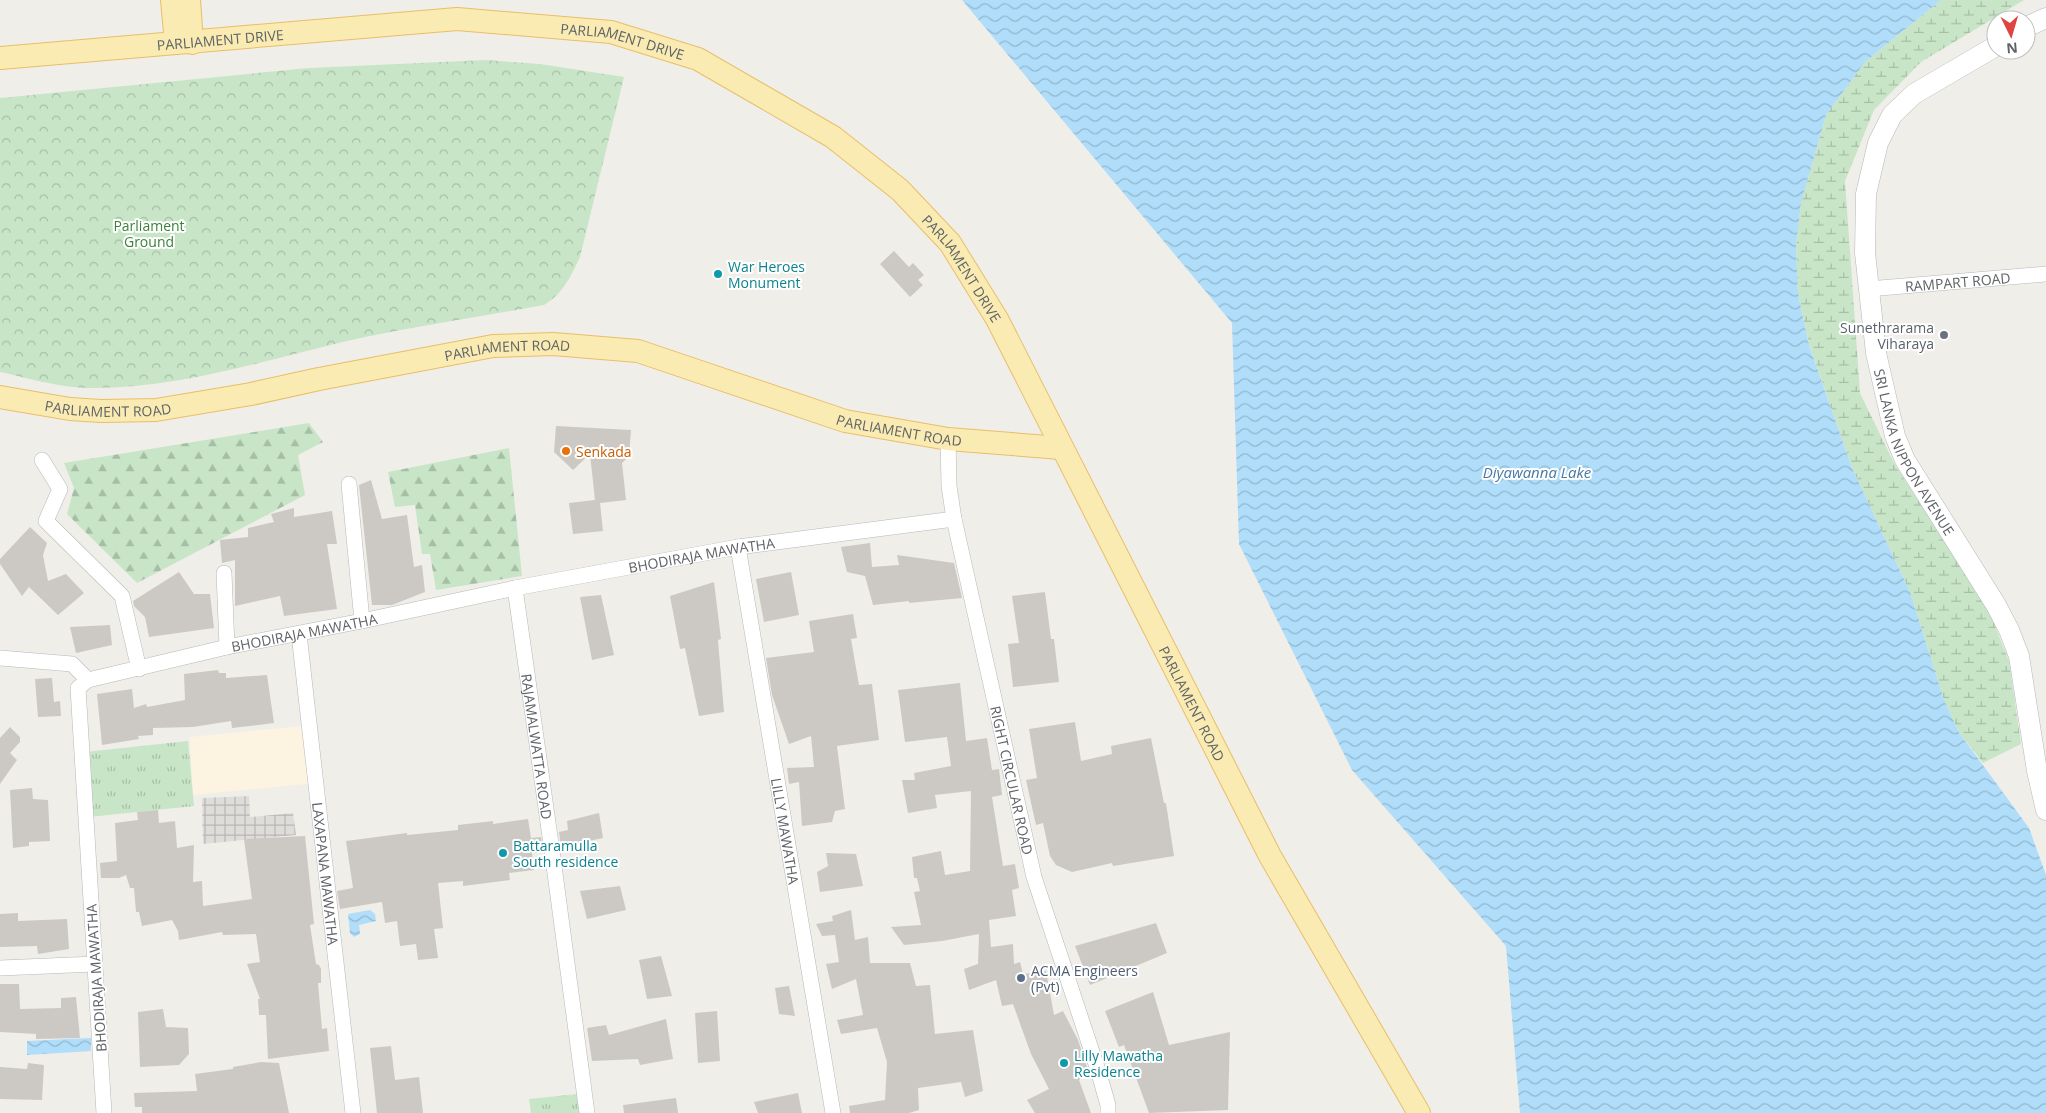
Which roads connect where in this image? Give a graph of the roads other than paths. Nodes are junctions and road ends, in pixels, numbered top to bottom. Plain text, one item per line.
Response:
1 (172, 0) edge
2 (189, 0) edge
3 (184, 43) junction
4 (1986, 52) edge
5 (0, 58) edge
6 (2046, 274) edge
7 (1868, 289) junction
8 (0, 397) edge
9 (948, 439) junction
10 (1061, 448) junction
11 (42, 460) dead end
12 (349, 484) dead end
13 (954, 519) junction
14 (738, 547) junction
15 (224, 573) dead end
16 (515, 588) junction
17 (362, 621) junction
18 (299, 634) junction
19 (227, 647) junction
20 (0, 658) edge
21 (139, 669) junction
22 (88, 680) junction
23 (2046, 810) edge
24 (95, 964) junction
25 (0, 968) edge
26 (104, 1113) edge
27 (353, 1113) edge
28 (587, 1113) edge
29 (833, 1113) edge
30 (1108, 1113) edge
31 (1419, 1113) edge

1 - 3 main road
2 - 3 main road
3 - 5 main road, PARLIAMENT DRIVE
3 - 10 main road, PARLIAMENT DRIVE
4 - 7 street, SRI LANKA NIPPON AVENUE
6 - 7 street, RAMPART ROAD
7 - 23 street, SRI LANKA NIPPON AVENUE
8 - 9 main road, PARLIAMENT ROAD
9 - 10 main road, PARLIAMENT ROAD
9 - 13 street, RIGHT CIRCULAR ROAD
10 - 31 main road, PARLIAMENT ROAD
11 - 21 street
12 - 17 street
13 - 14 street, BHODIRAJA MAWATHA
13 - 30 street, RIGHT CIRCULAR ROAD
14 - 16 street, BHODIRAJA MAWATHA
14 - 29 street, LILLY MAWATHA
15 - 19 street
16 - 17 street, BHODIRAJA MAWATHA
16 - 28 street, RAJAMALWATTA ROAD
17 - 18 street, BHODIRAJA MAWATHA
18 - 19 street, BHODIRAJA MAWATHA
18 - 27 street, LAXAPANA MAWATHA
19 - 21 street, BHODIRAJA MAWATHA
20 - 22 street
21 - 22 street, BHODIRAJA MAWATHA
22 - 24 street, BHODIRAJA MAWATHA
24 - 25 street
24 - 26 street, BHODIRAJA MAWATHA

